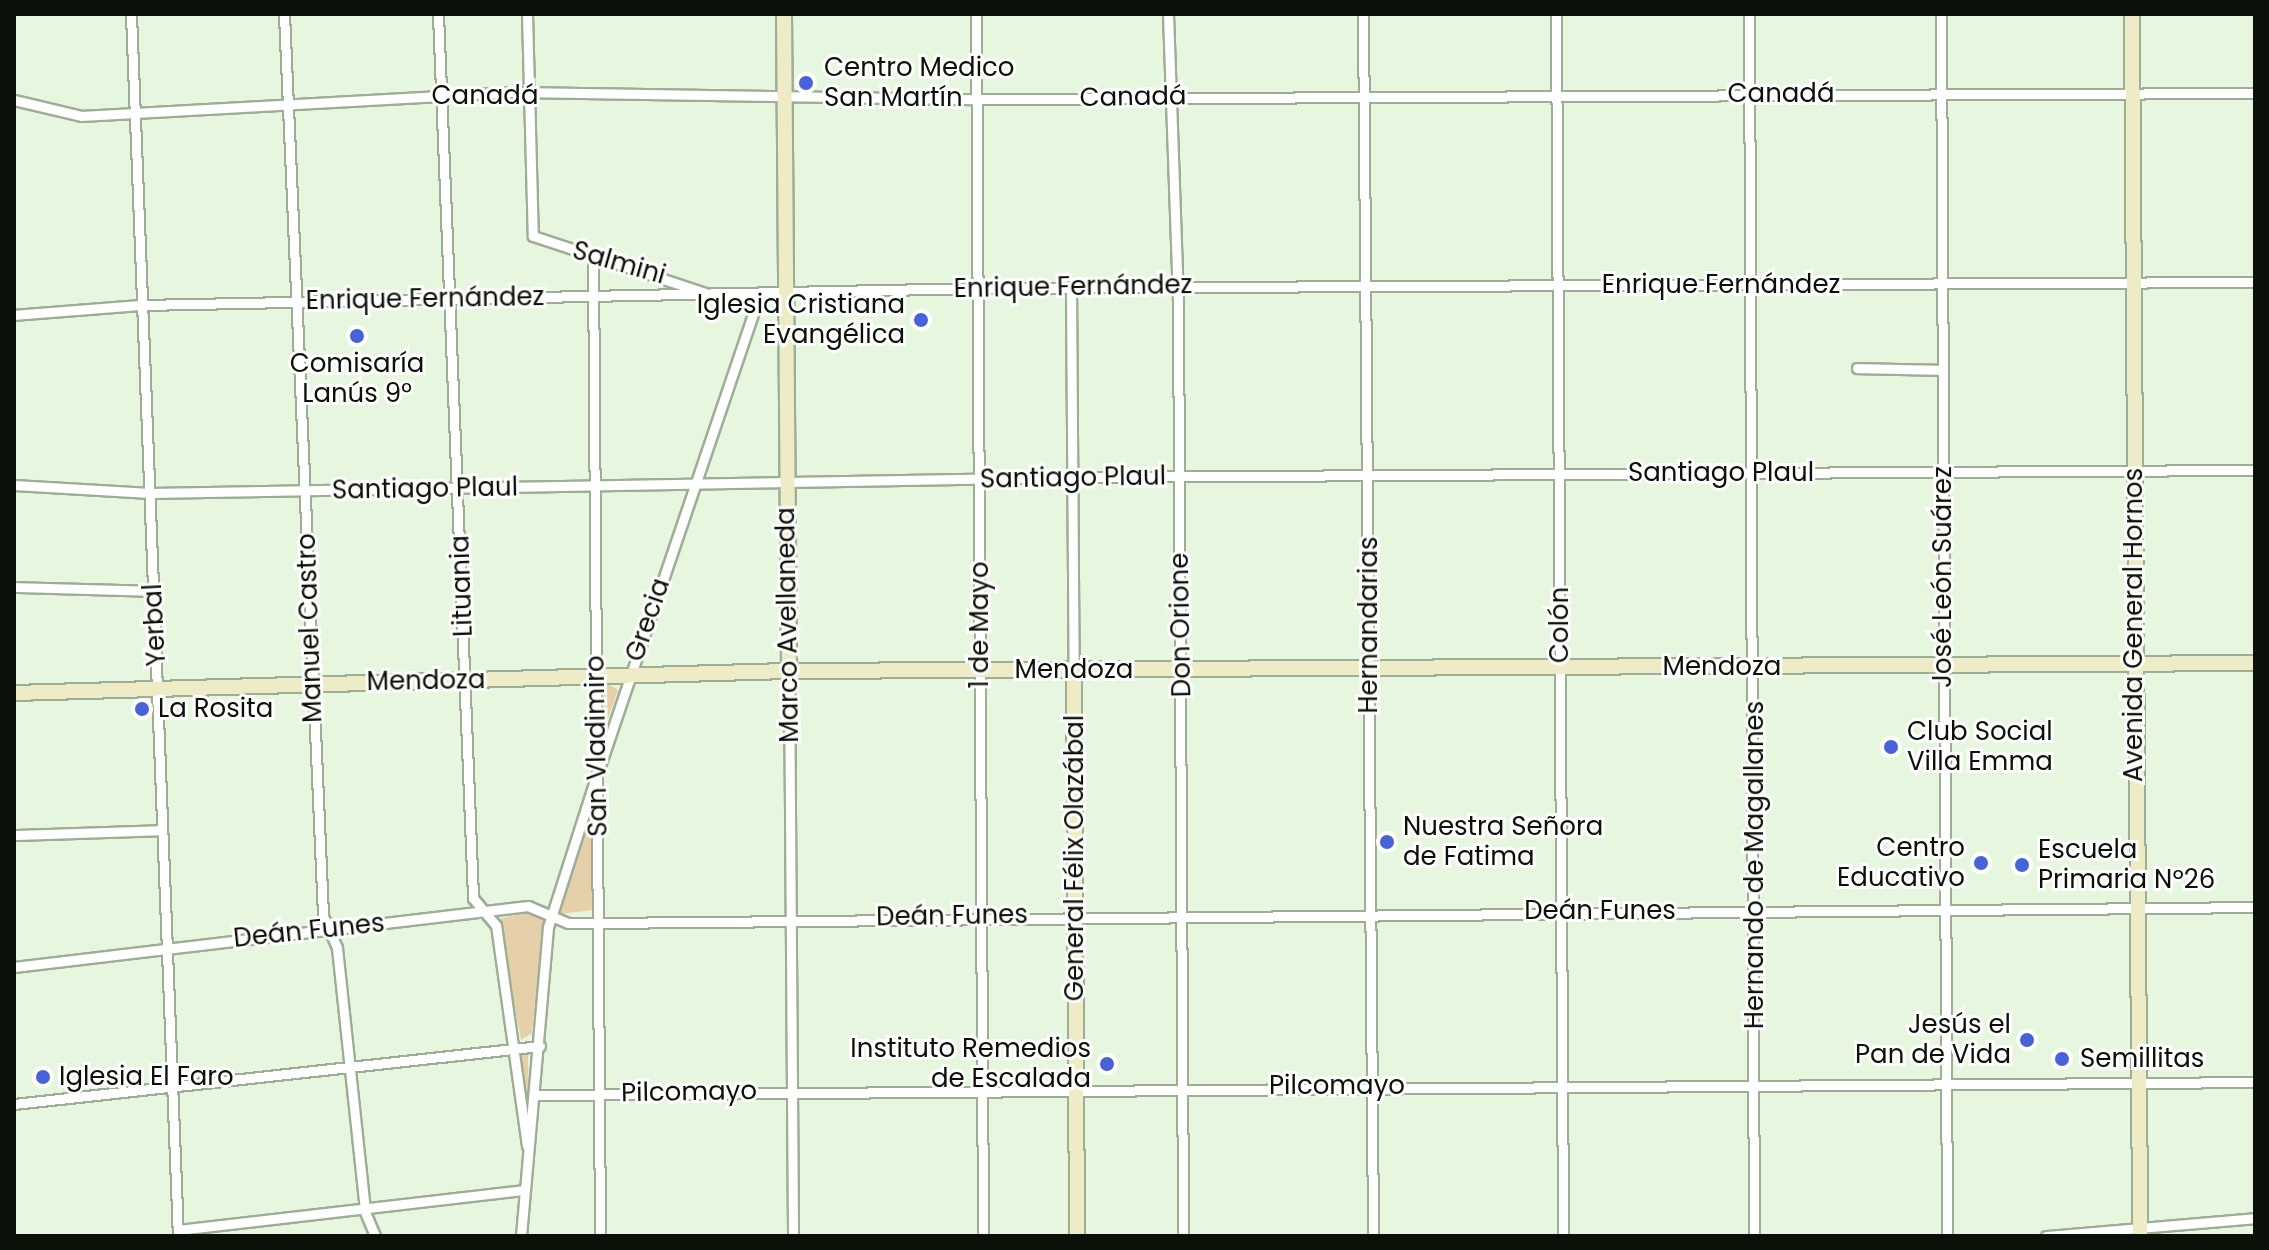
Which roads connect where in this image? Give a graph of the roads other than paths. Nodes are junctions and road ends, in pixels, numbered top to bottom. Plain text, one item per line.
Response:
1 (131, 14) edge
2 (284, 14) edge
3 (438, 14) edge
4 (527, 14) edge
5 (784, 14) edge
6 (976, 14) edge
7 (1168, 14) edge
8 (1363, 14) edge
9 (1556, 14) edge
10 (1749, 14) edge
11 (1941, 14) edge
12 (2132, 14) edge
13 (527, 93) junction
14 (2255, 93) edge
15 (1750, 94) junction
16 (1941, 94) junction
17 (2133, 94) junction
18 (441, 95) junction
19 (1556, 95) junction
20 (1168, 96) junction
21 (1364, 96) junction
22 (784, 98) junction
23 (977, 99) junction
24 (14, 100) edge
25 (287, 100) junction
26 (136, 108) junction
27 (593, 257) junction
28 (2255, 282) edge
29 (2133, 283) junction
30 (1751, 284) junction
31 (1368, 285) junction
32 (1559, 285) junction
33 (1942, 285) junction
34 (1175, 286) junction
35 (1071, 287) junction
36 (980, 288) junction
37 (785, 292) junction
38 (708, 294) junction
39 (760, 294) junction
40 (593, 296) junction
41 (448, 300) junction
42 (297, 302) junction
43 (142, 305) junction
44 (14, 315) edge
45 (1857, 368) dead end
46 (1942, 370) junction
47 (2255, 470) edge
48 (2133, 472) junction
49 (1752, 473) junction
50 (1942, 473) junction
51 (1559, 474) junction
52 (1179, 476) junction
53 (1370, 476) junction
54 (1073, 477) junction
55 (980, 479) junction
56 (787, 481) junction
57 (14, 485) edge
58 (694, 485) junction
59 (595, 486) junction
60 (457, 488) junction
61 (304, 491) junction
62 (150, 493) junction
63 (14, 587) edge
64 (153, 591) junction
65 (2255, 663) edge
66 (2134, 664) junction
67 (1560, 667) junction
68 (1754, 667) junction
69 (1943, 667) junction
70 (1368, 668) junction
71 (1074, 669) junction
72 (980, 670) junction
73 (1182, 670) junction
74 (789, 671) junction
75 (596, 675) junction
76 (629, 675) junction
77 (466, 680) junction
78 (311, 683) junction
79 (157, 686) junction
80 (14, 693) edge
81 (599, 771) junction
82 (162, 830) junction
83 (14, 835) edge
84 (2137, 906) junction
85 (2255, 907) edge
86 (1946, 908) junction
87 (1756, 910) junction
88 (1563, 911) junction
89 (485, 912) junction
90 (1371, 912) junction
91 (1076, 914) junction
92 (1181, 914) junction
93 (550, 915) junction
94 (982, 915) junction
95 (789, 920) junction
96 (597, 923) junction
97 (329, 929) junction
98 (168, 946) junction
99 (14, 967) edge
100 (540, 1046) junction
101 (512, 1049) junction
102 (350, 1066) junction
103 (2138, 1082) junction
104 (2255, 1082) edge
105 (1946, 1083) junction
106 (1563, 1084) junction
107 (1755, 1084) junction
108 (1372, 1085) junction
109 (1077, 1087) junction
110 (1181, 1087) junction
111 (176, 1088) junction
112 (982, 1088) junction
113 (791, 1090) junction
114 (598, 1093) junction
115 (536, 1095) junction
116 (14, 1104) edge
117 (527, 1146) junction
118 (525, 1190) junction
119 (364, 1205) junction
120 (2255, 1218) edge
121 (2140, 1232) edge
122 (178, 1233) edge
123 (375, 1236) edge
124 (521, 1236) edge
125 (600, 1236) edge
126 (793, 1236) edge
127 (983, 1236) edge
128 (1077, 1236) edge
129 (1183, 1236) edge
130 (1373, 1236) edge
131 (1563, 1236) edge
132 (1754, 1236) edge
133 (1947, 1236) edge
134 (2046, 1236) edge

1 - 26 street, Yerbal
2 - 25 street, Manuel Castro
3 - 18 street, Lituania
4 - 13 street
5 - 22 street, Marco Avellaneda
6 - 23 street, 1 de Mayo
7 - 20 street, Don Orione
8 - 21 street, Hernandarias
9 - 19 street, Colón
10 - 15 street, Hernando de Magallanes
11 - 16 street, José León Suárez
12 - 17 street, Avenida General Hornos
13 - 18 street, Canadá
13 - 22 street, Canadá
13 - 27 street, Salmini
14 - 17 street, Canadá
15 - 16 street, Canadá
15 - 19 street, Canadá
15 - 30 street, Hernando de Magallanes
16 - 17 street, Canadá
16 - 33 street, José León Suárez
17 - 29 street, Avenida General Hornos
18 - 25 street, Canadá
18 - 41 street, Lituania
19 - 21 street, Canadá
19 - 32 street, Colón
20 - 21 street, Canadá
20 - 23 street, Canadá
20 - 34 street, Don Orione
21 - 31 street, Hernandarias
22 - 23 street, Canadá
22 - 37 street, Marco Avellaneda
23 - 36 street, 1 de Mayo
24 - 26 street, Canadá
25 - 26 street, Canadá
25 - 42 street, Manuel Castro
26 - 43 street, Yerbal
27 - 38 street, Salmini
27 - 40 street, San Vladimiro
28 - 29 street, Enrique Fernández
29 - 33 street, Enrique Fernández
29 - 48 street, Avenida General Hornos
30 - 32 street, Enrique Fernández
30 - 33 street, Enrique Fernández
30 - 49 street, Hernando de Magallanes
31 - 32 street, Enrique Fernández
31 - 34 street, Enrique Fernández
31 - 53 street, Hernandarias
32 - 51 street, Colón
33 - 46 street, José León Suárez
34 - 35 street, Enrique Fernández
34 - 52 street, Don Orione
35 - 36 street, Enrique Fernández
35 - 54 street, General Félix Olazábal
36 - 37 street, Enrique Fernández
36 - 55 street, 1 de Mayo
37 - 39 street, Enrique Fernández
37 - 56 street, Marco Avellaneda
38 - 39 street, Enrique Fernández
38 - 40 street, Enrique Fernández
39 - 58 street, Grecia
40 - 41 street, Enrique Fernández
40 - 59 street, San Vladimiro
41 - 42 street, Enrique Fernández
41 - 60 street, Lituania
42 - 43 street, Enrique Fernández
42 - 61 street, Manuel Castro
43 - 44 street, Enrique Fernández
43 - 62 street, Yerbal
45 - 46 street
46 - 50 street, José León Suárez
47 - 48 street, Santiago Plaul
48 - 50 street, Santiago Plaul
48 - 66 street, Avenida General Hornos
49 - 50 street, Santiago Plaul
49 - 51 street, Santiago Plaul
49 - 68 street, Hernando de Magallanes
50 - 69 street, José León Suárez
51 - 53 street, Santiago Plaul
51 - 67 street, Colón
52 - 53 street, Santiago Plaul
52 - 54 street, Santiago Plaul
52 - 73 street, Don Orione
53 - 70 street, Hernandarias
54 - 55 street, Santiago Plaul
54 - 71 street, General Félix Olazábal
55 - 56 street, Santiago Plaul
55 - 72 street, 1 de Mayo
56 - 58 street, Santiago Plaul
56 - 74 street, Marco Avellaneda
57 - 62 street, Santiago Plaul
58 - 59 street, Santiago Plaul
58 - 76 street, Grecia
59 - 60 street, Santiago Plaul
59 - 75 street, San Vladimiro
60 - 61 street, Santiago Plaul
60 - 77 street, Lituania
61 - 62 street, Santiago Plaul
61 - 78 street, Manuel Castro
62 - 64 street, Yerbal
63 - 64 street
64 - 79 street, Yerbal
65 - 66 street, Mendoza
66 - 69 street, Mendoza
66 - 84 street, Avenida General Hornos
67 - 68 street, Mendoza
67 - 70 street, Mendoza
67 - 88 street, Colón
68 - 69 street, Mendoza
68 - 87 street, Hernando de Magallanes
69 - 86 street, José León Suárez
70 - 73 street, Mendoza
70 - 90 street, Hernandarias
71 - 72 street, Mendoza
71 - 73 street, Mendoza
71 - 91 street, General Félix Olazábal
72 - 74 street, Mendoza
72 - 94 street, 1 de Mayo
73 - 92 street, Don Orione
74 - 76 street, Mendoza
74 - 95 street, Marco Avellaneda
75 - 76 street, Mendoza
75 - 77 street, Mendoza
75 - 81 street, San Vladimiro
76 - 81 street, Grecia
77 - 78 street, Mendoza
77 - 89 street, Lituania
78 - 79 street, Mendoza
78 - 97 street, Manuel Castro
79 - 80 street, Mendoza
79 - 82 street, Yerbal
81 - 93 street, Grecia
81 - 96 street, San Vladimiro
82 - 83 street
82 - 98 street, Yerbal
84 - 85 street, Deán Funes
84 - 86 street, Deán Funes
84 - 103 street, Avenida General Hornos
86 - 87 street, Deán Funes
86 - 105 street, José León Suárez
87 - 88 street, Deán Funes
87 - 107 street, Hernando de Magallanes
88 - 90 street, Deán Funes
88 - 106 street, Colón
89 - 93 street, Deán Funes
89 - 97 street, Deán Funes
89 - 101 street, Lituania
90 - 92 street, Deán Funes
90 - 108 street, Hernandarias
91 - 92 street, Deán Funes
91 - 94 street, Deán Funes
91 - 109 street, General Félix Olazábal
92 - 110 street, Don Orione
93 - 96 street, Deán Funes
93 - 100 street, Grecia
94 - 95 street, Deán Funes
94 - 112 street, 1 de Mayo
95 - 96 street, Deán Funes
95 - 113 street, Marco Avellaneda
96 - 114 street, San Vladimiro
97 - 98 street, Deán Funes
97 - 102 street, Manuel Castro
98 - 99 street, Deán Funes
98 - 111 street, Yerbal
100 - 101 street
100 - 115 street, Grecia
101 - 102 street
101 - 117 street, Lituania
102 - 111 street
102 - 119 street, Manuel Castro
103 - 104 street, Pilcomayo
103 - 105 street, Pilcomayo
103 - 121 street, Avenida General Hornos
105 - 107 street, Pilcomayo
105 - 133 street, José León Suárez
106 - 107 street, Pilcomayo
106 - 108 street, Pilcomayo
106 - 131 street, Colón
107 - 132 street, Hernando de Magallanes
108 - 110 street, Pilcomayo
108 - 130 street, Hernandarias
109 - 110 street, Pilcomayo
109 - 112 street, Pilcomayo
109 - 128 street, General Félix Olazábal
110 - 129 street, Don Orione
111 - 116 street
111 - 122 street, Yerbal
112 - 113 street, Pilcomayo
112 - 127 street, 1 de Mayo
113 - 114 street, Pilcomayo
113 - 126 street, Marco Avellaneda
114 - 115 street, Pilcomayo
114 - 125 street, San Vladimiro
115 - 117 street, Grecia
117 - 118 street, Grecia
118 - 119 street
118 - 124 street, Grecia
119 - 122 street
119 - 123 street, Manuel Castro
120 - 121 street
121 - 134 street

